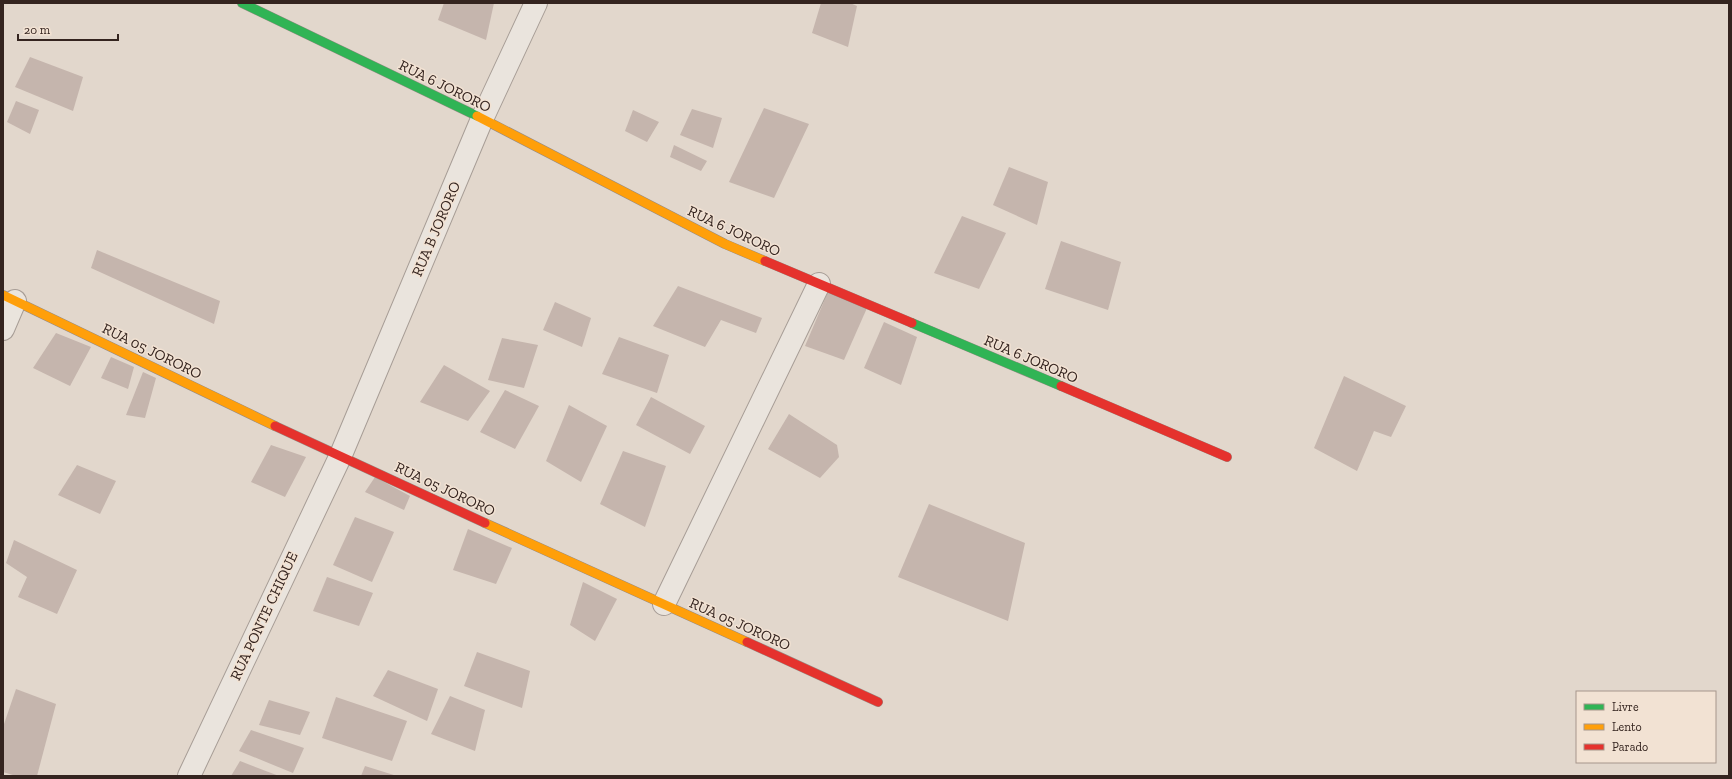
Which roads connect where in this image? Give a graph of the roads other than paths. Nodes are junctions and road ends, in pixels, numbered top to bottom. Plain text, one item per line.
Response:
1 (242, 3) edge
2 (536, 3) edge
3 (482, 119) junction
4 (819, 284) junction
5 (9, 298) edge
6 (3, 329) edge
7 (340, 457) junction
8 (1227, 457) dead end
9 (664, 604) junction
10 (878, 702) dead end
11 (189, 776) edge

1 - 3 street, RUA 6 JORORO
2 - 3 street, RUA B JORORO
3 - 4 street, RUA 6 JORORO
3 - 7 street, RUA B JORORO
4 - 8 street, RUA 6 JORORO
4 - 9 street
5 - 6 street
5 - 7 street, RUA 05 JORORO
7 - 9 street, RUA 05 JORORO
7 - 11 street, RUA PONTE CHIQUE
9 - 10 street, RUA 05 JORORO

